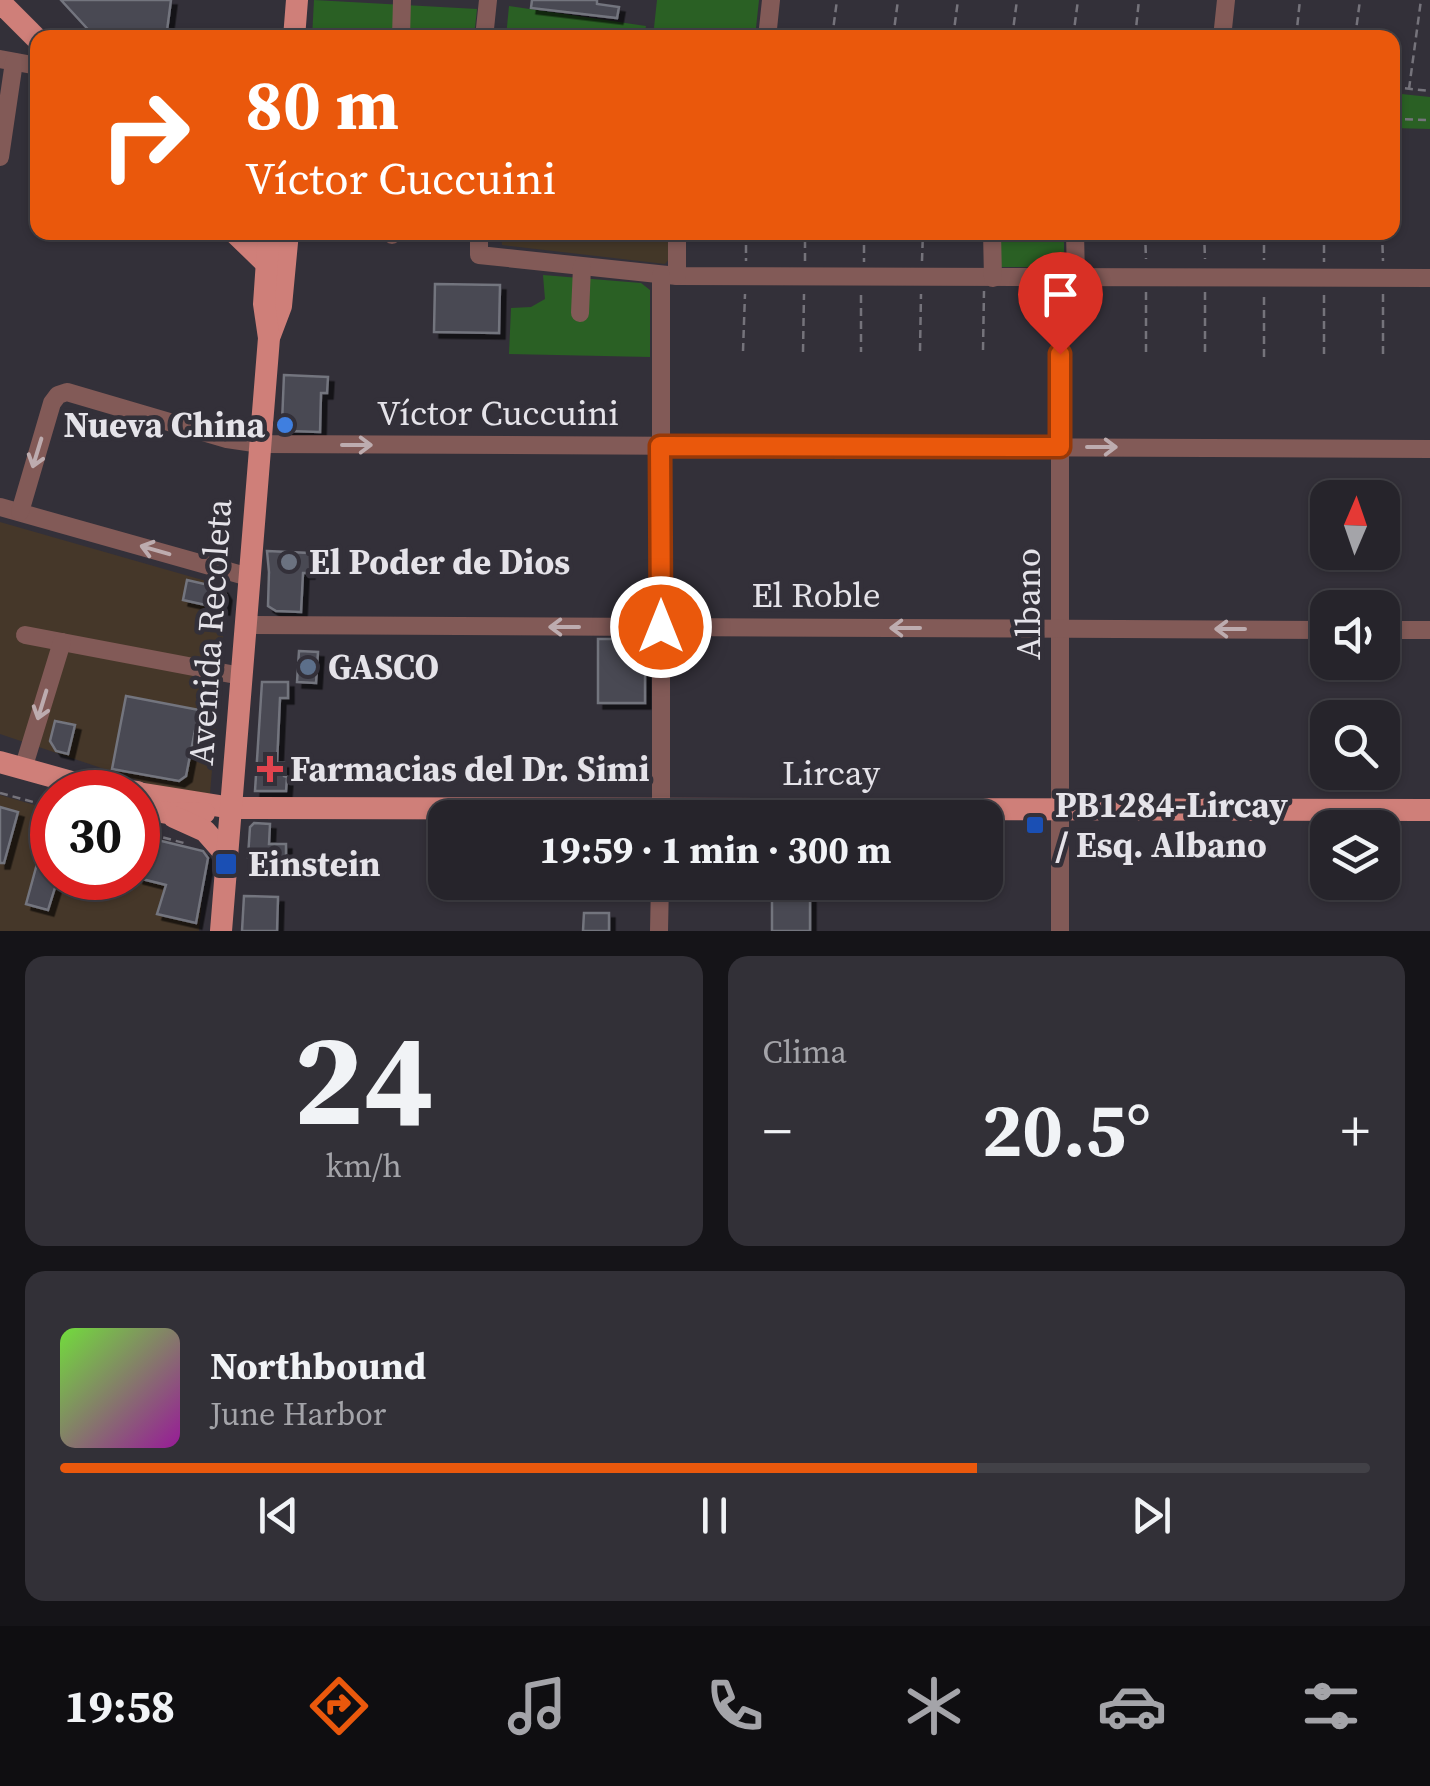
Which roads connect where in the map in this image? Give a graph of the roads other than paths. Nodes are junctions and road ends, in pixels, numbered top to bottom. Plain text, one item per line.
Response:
1 (298, 0) edge
2 (402, 0) edge
3 (488, 0) edge
4 (772, 0) edge
5 (1226, 0) edge
6 (0, 2) edge
7 (295, 30) edge
8 (401, 30) edge
9 (485, 30) edge
10 (768, 30) edge
11 (1223, 30) edge
12 (30, 32) edge
13 (7, 61) edge
14 (0, 157) edge
15 (242, 240) edge
16 (268, 240) edge
17 (287, 240) edge
18 (675, 240) edge
19 (992, 240) edge
20 (1074, 240) edge
21 (479, 242) edge
22 (266, 264) junction
23 (582, 267) junction
24 (669, 276) junction
25 (993, 278) junction
26 (1068, 278) junction
27 (1430, 278) edge
28 (284, 282) junction
29 (580, 313) dead end
30 (269, 338) junction
31 (260, 444) junction
32 (660, 446) junction
33 (1060, 447) junction
34 (1430, 449) edge
35 (0, 506) edge
36 (20, 512) junction
37 (249, 577) junction
38 (245, 625) junction
39 (661, 627) junction
40 (1060, 629) junction
41 (1310, 630) edge
42 (1400, 630) edge
43 (1430, 630) edge
44 (24, 634) dead end
45 (62, 642) junction
46 (241, 676) junction
47 (12, 765) edge
48 (160, 796) edge
49 (660, 800) edge
50 (232, 808) junction
51 (1003, 809) edge
52 (1060, 809) junction
53 (428, 810) edge
54 (1430, 810) edge
55 (162, 814) joint
56 (228, 857) junction
57 (660, 900) edge
58 (222, 931) edge
59 (660, 931) edge
60 (1060, 931) edge

1 - 7 main road
2 - 8 street
3 - 9 street
4 - 10 street
5 - 11 street
6 - 12 main road
13 - 14 street
15 - 22 main road
16 - 22 main road, Avenida Recoleta
17 - 28 main road, Avenida Recoleta
18 - 24 street
19 - 25 street
20 - 26 street, Albano
21 - 23 street
22 - 28 main road
22 - 30 main road, Avenida Recoleta
23 - 24 street
23 - 29 street
24 - 25 street
24 - 32 street
25 - 26 street
26 - 27 street
26 - 33 street, Albano
28 - 30 main road, Avenida Recoleta
30 - 31 main road, Avenida Recoleta
31 -> 32 street, Víctor Cuccuini
31 -> 36 street, Víctor Cuccuini
31 - 37 main road, Avenida Recoleta
32 - 33 street, Víctor Cuccuini
32 - 39 street
33 -> 34 street, Víctor Cuccuini
33 - 40 street, Albano
35 - 36 street
37 -> 36 street
37 - 38 main road, Avenida Recoleta
39 -> 38 street, El Roble
38 - 46 main road, Avenida Recoleta
40 -> 39 street, El Roble
39 - 49 street
41 -> 40 street, El Roble
40 - 52 street, Albano
42 - 43 street
44 - 45 street
45 - 46 street
45 -> 47 street
46 - 50 main road, Avenida Recoleta
48 - 50 main road
50 - 53 main road, Lircay
50 - 55 main road
50 - 56 main road, Avenida Recoleta
51 - 52 main road, Lircay
52 - 54 main road, Lircay
52 - 60 street, Albano
55 - 56 main road
56 - 58 main road, Avenida Recoleta
57 - 59 street

